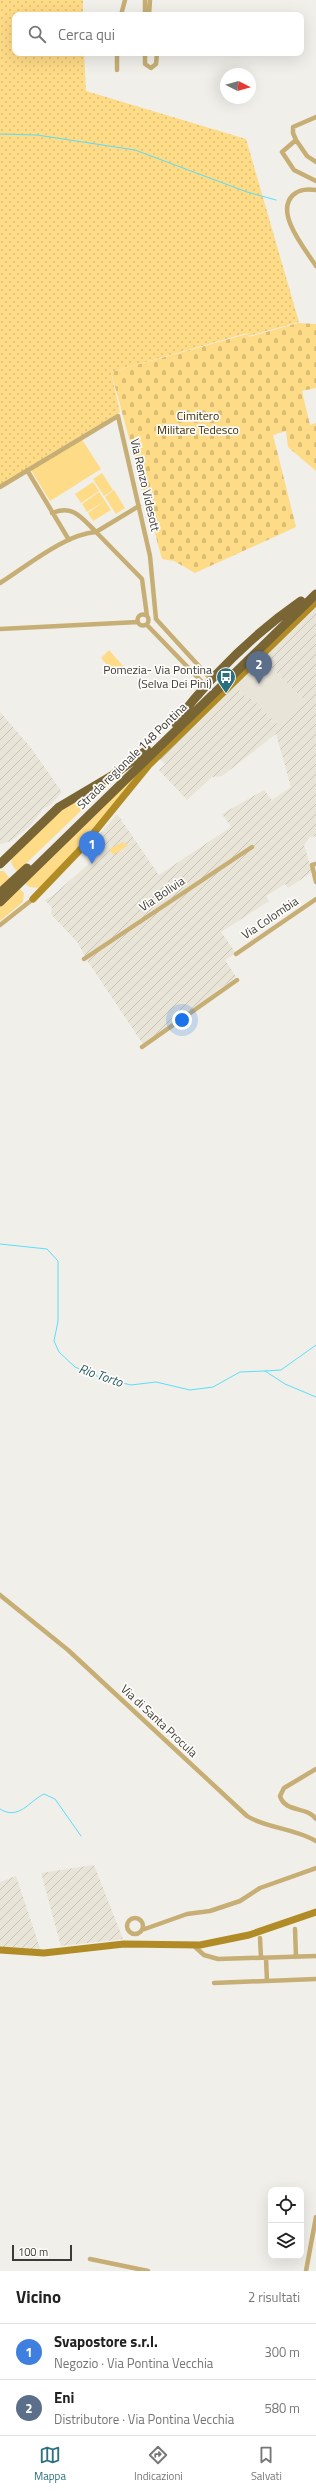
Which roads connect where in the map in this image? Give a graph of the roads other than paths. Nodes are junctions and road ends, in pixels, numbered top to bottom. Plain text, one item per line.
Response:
1 (125, 0) edge
2 (145, 0) edge
3 (150, 0) edge
4 (122, 12) edge
5 (145, 12) edge
6 (150, 12) edge
7 (117, 56) edge
8 (145, 56) edge
9 (157, 56) edge
10 (117, 70) dead end
11 (316, 117) edge
12 (296, 140) junction
13 (316, 162) edge
14 (316, 181) edge
15 (316, 190) edge
16 (316, 266) edge
17 (27, 470) junction
18 (0, 487) edge
19 (139, 506) junction
20 (52, 513) junction
21 (96, 532) junction
22 (68, 540) junction
23 (0, 583) edge
24 (316, 587) edge
25 (316, 594) edge
26 (301, 601) junction
27 (316, 602) edge
28 (147, 616) junction
29 (138, 622) junction
30 (147, 624) junction
31 (0, 629) edge
32 (194, 674) junction
33 (210, 677) junction
34 (206, 686) junction
35 (175, 724) junction
36 (147, 750) junction
37 (252, 847) dead end
38 (0, 864) edge
39 (316, 864) edge
40 (24, 876) junction
41 (316, 882) edge
42 (0, 893) edge
43 (33, 899) joint
44 (316, 899) edge
45 (0, 902) edge
46 (0, 925) edge
47 (236, 954) dead end
48 (84, 959) dead end
49 (237, 980) dead end
50 (142, 1047) dead end
51 (0, 1594) edge
52 (316, 1769) edge
53 (316, 1819) edge
54 (316, 1841) edge
55 (316, 1868) edge
56 (316, 1912) edge
57 (295, 1929) dead end
58 (142, 1930) dead end
59 (260, 1938) dead end
60 (194, 1946) junction
61 (0, 1950) edge
62 (316, 1956) edge
63 (296, 1957) junction
64 (263, 1958) junction
65 (316, 1979) edge
66 (267, 1981) junction
67 (214, 1983) dead end
68 (316, 2217) edge
69 (90, 2259) dead end
70 (148, 2271) edge
71 (306, 2271) edge

1 - 4 street
2 - 5 street
3 - 6 street
7 - 10 street
8 - 9 street
11 - 12 street
12 - 13 street
12 - 14 street
15 - 16 street
17 - 18 street, Via Renzo Videsott
17 - 19 street, Via Renzo Videsott
17 - 20 street
19 - 21 street
19 - 33 street, Via Renzo Videsott
20 - 21 street
20 - 22 street
21 - 22 street
21 - 28 street
22 - 23 street
24 - 26 highway, Strada regionale 148 Pontina
25 - 40 highway, Strada regionale 148 Pontina
26 - 33 highway
26 - 35 highway, Strada regionale 148 Pontina
27 - 43 street
28 - 29 street
28 - 30 street
29 - 30 street
29 - 31 street
30 - 32 street
32 - 33 street
32 - 34 street
33 - 34 highway
34 - 35 highway
35 - 36 highway, Strada regionale 148 Pontina
36 - 38 highway
36 - 40 highway, Strada regionale 148 Pontina
37 - 48 street, Via Bolivia
39 - 41 street
40 - 42 highway, Strada regionale 148 Pontina
40 - 45 highway, Strada regionale 148 Pontina
43 - 46 street
44 - 47 street, Via Colombia
49 - 50 street
51 - 54 street, Via di Santa Procula
52 - 53 street
55 - 58 street
56 - 60 street
57 - 63 street
59 - 64 street
60 - 61 street
60 - 64 street
62 - 63 street
63 - 64 street
64 - 66 street
65 - 66 street
66 - 67 street
68 - 71 street
69 - 70 street

